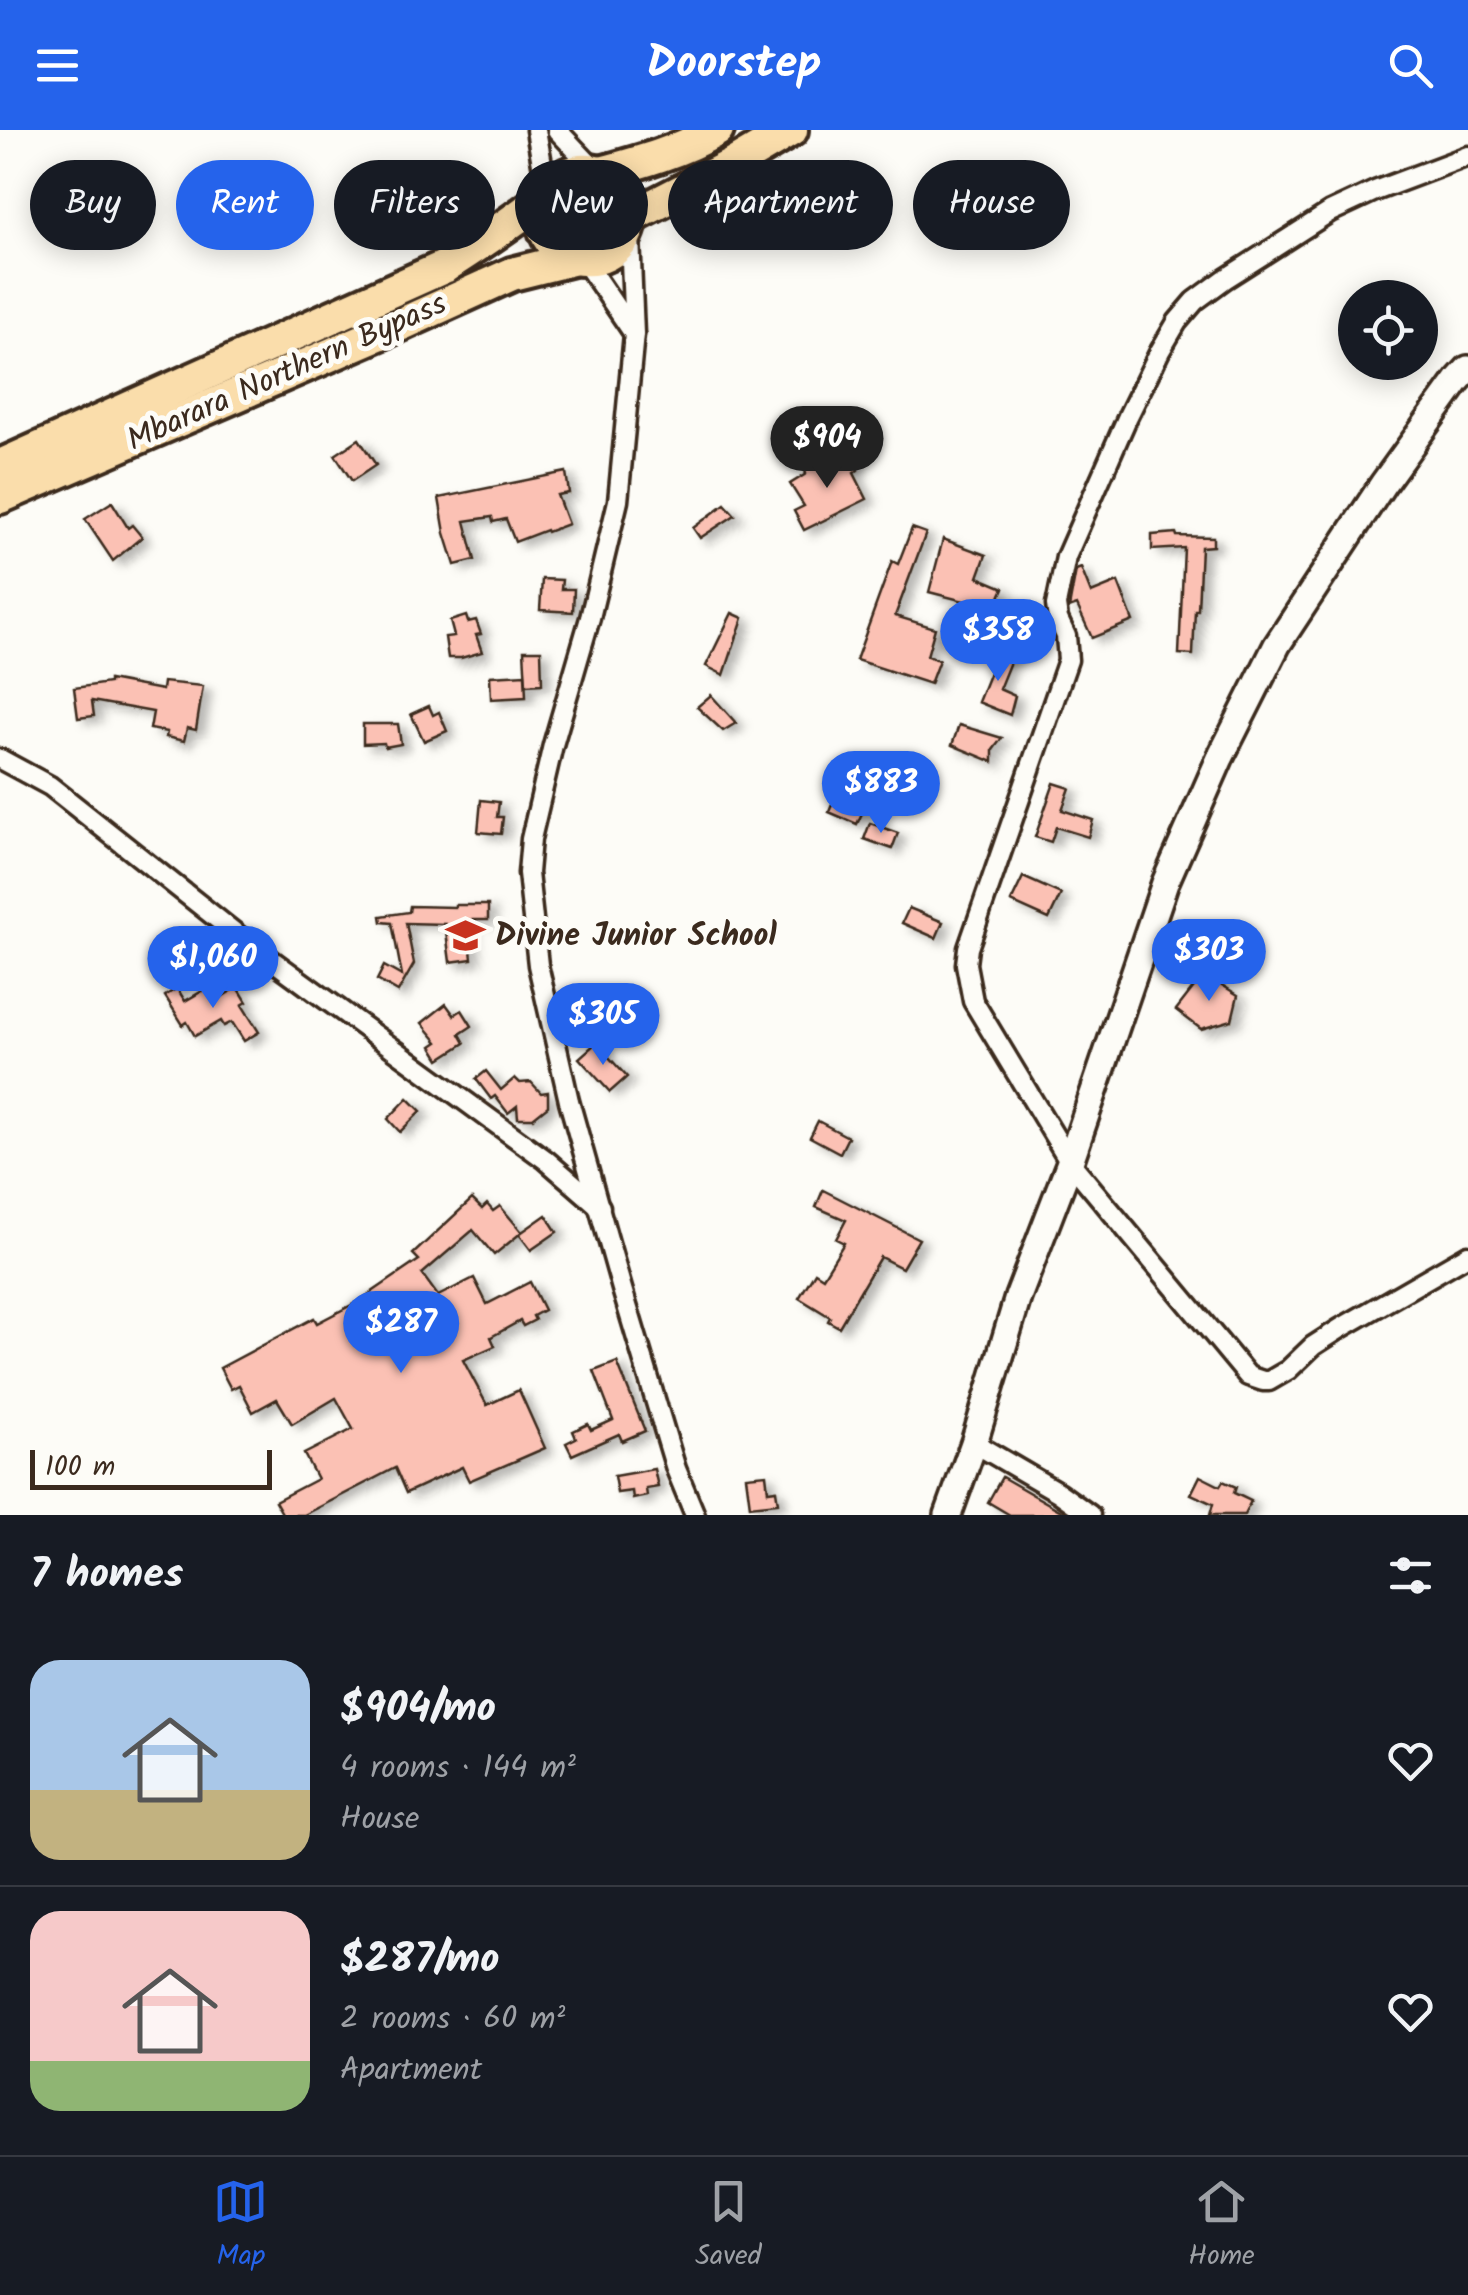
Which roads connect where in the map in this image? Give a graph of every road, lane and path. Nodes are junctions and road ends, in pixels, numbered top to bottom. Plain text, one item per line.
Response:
1 (536, 130) edge
2 (557, 130) edge
3 (717, 130) edge
4 (790, 130) edge
5 (1468, 156) edge
6 (541, 160) edge
7 (587, 160) edge
8 (644, 160) edge
9 (648, 211) edge
10 (515, 220) edge
11 (560, 250) edge
12 (611, 250) edge
13 (631, 250) edge
14 (580, 259) junction
15 (634, 334) junction
16 (1468, 369) edge
17 (0, 466) edge
18 (0, 497) edge
19 (0, 759) edge
20 (1070, 1162) junction
21 (600, 1207) junction
22 (1468, 1255) edge
23 (974, 1443) junction
24 (694, 1515) edge
25 (948, 1515) edge
26 (1090, 1515) edge

1 - 6 street
2 - 7 street
3 - 8 highway
4 - 9 highway
5 - 20 street
10 - 17 highway
11 - 14 highway
12 - 14 highway
13 - 15 street
14 - 15 street
14 - 18 highway, Mbarara Northern Bypass
15 - 21 street
16 - 20 main road
19 - 21 street
20 - 22 street
20 - 23 main road
21 - 24 street
23 - 25 main road
23 - 26 street

